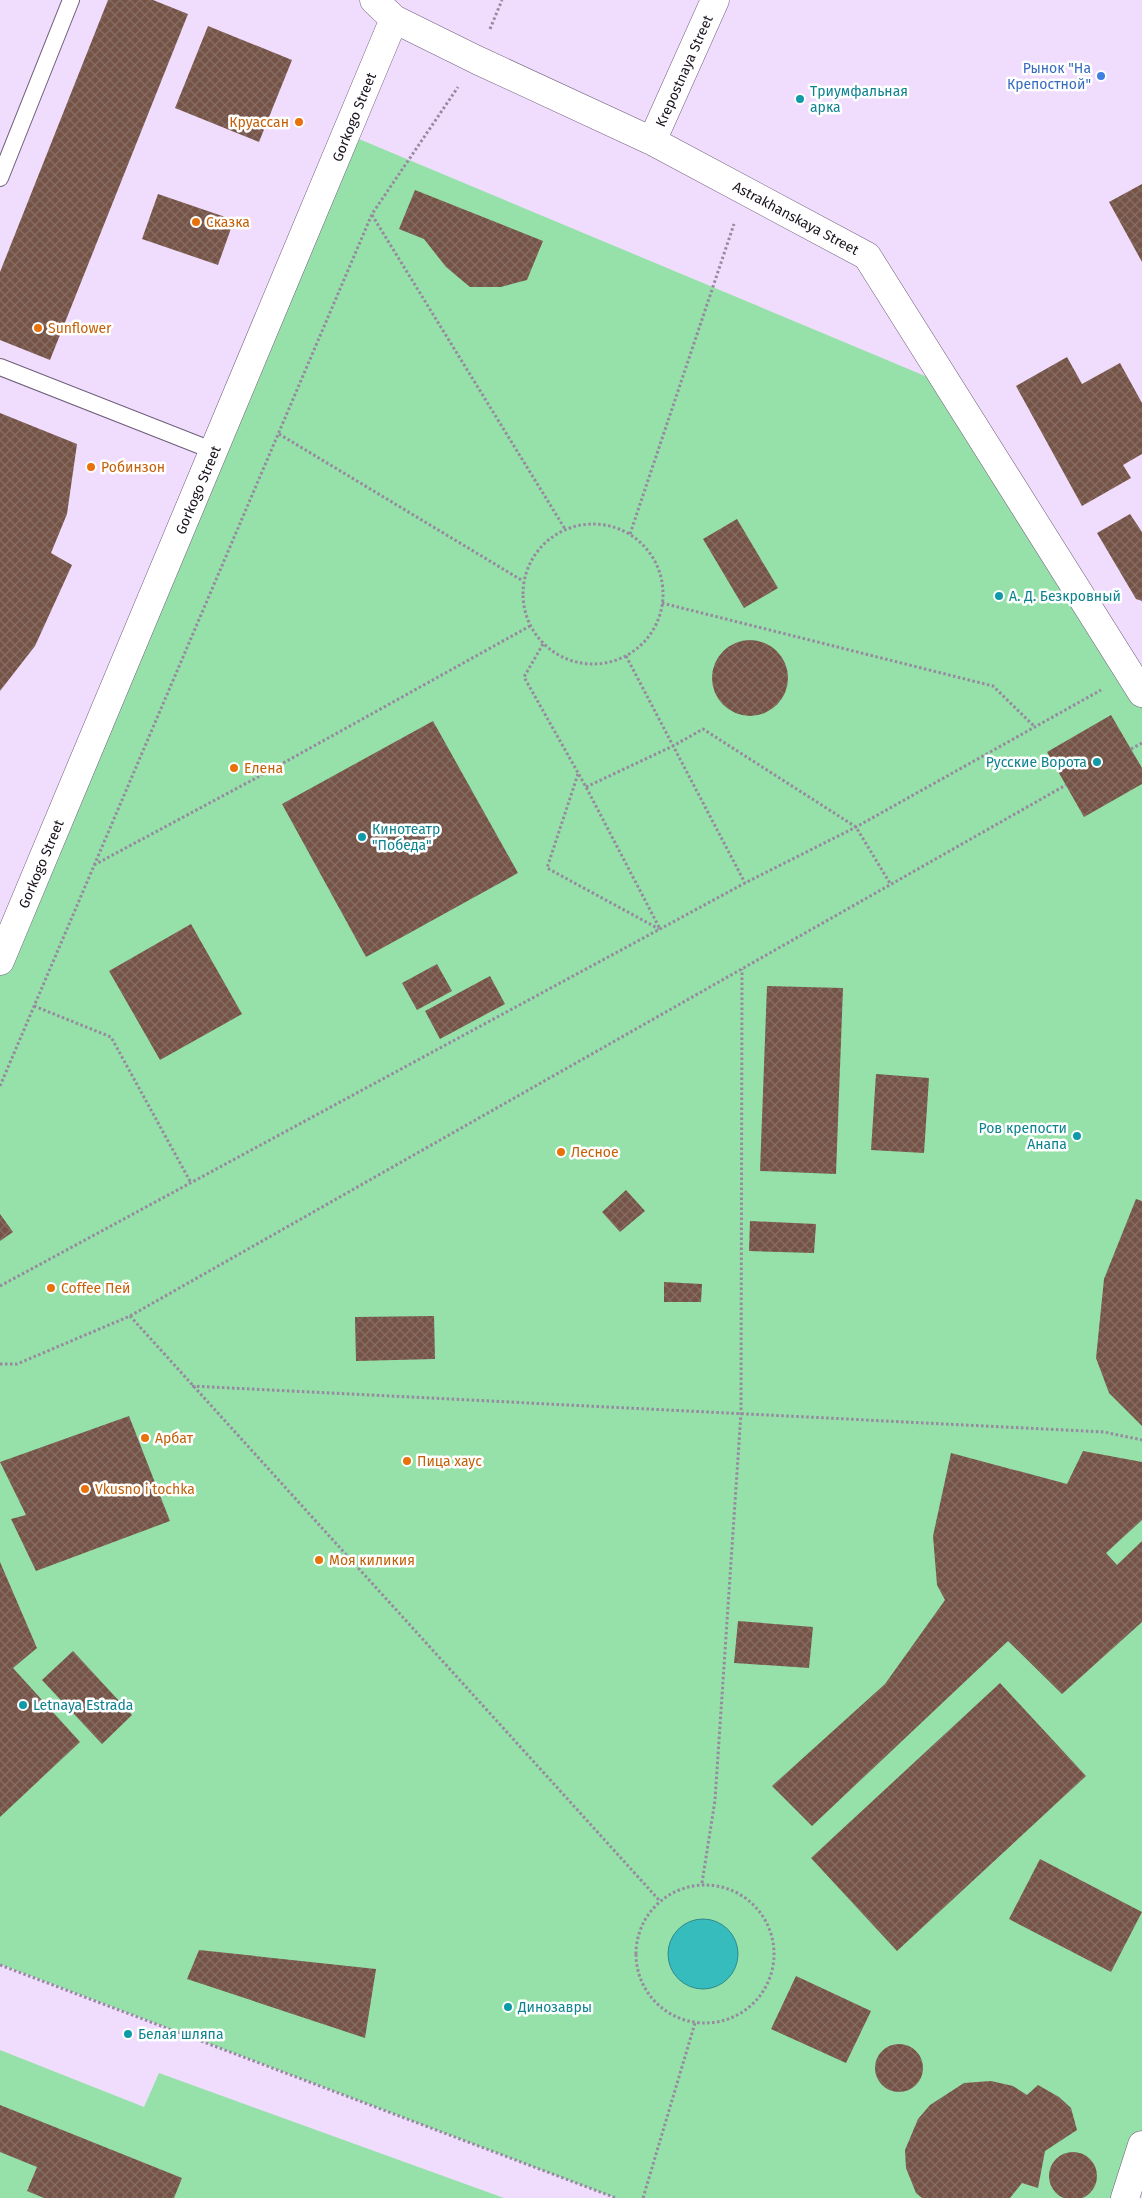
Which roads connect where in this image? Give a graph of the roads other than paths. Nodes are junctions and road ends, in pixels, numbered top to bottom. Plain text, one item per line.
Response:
1 (71, 0) edge
2 (374, 0) edge
3 (714, 0) edge
4 (394, 19) junction
5 (652, 141) junction
6 (0, 178) edge
7 (0, 368) edge
8 (214, 451) junction
9 (1136, 684) edge
10 (0, 961) edge
11 (1142, 2145) edge
12 (1126, 2198) edge

1 - 6 lane
2 - 4 street, Astrakhanskaya Street
3 - 5 street, Krepostnaya Street
4 - 5 street, Astrakhanskaya Street
4 - 8 street, Gorkogo Street
5 - 9 street, Astrakhanskaya Street
7 - 8 lane
8 - 10 street, Gorkogo Street
11 - 12 street

